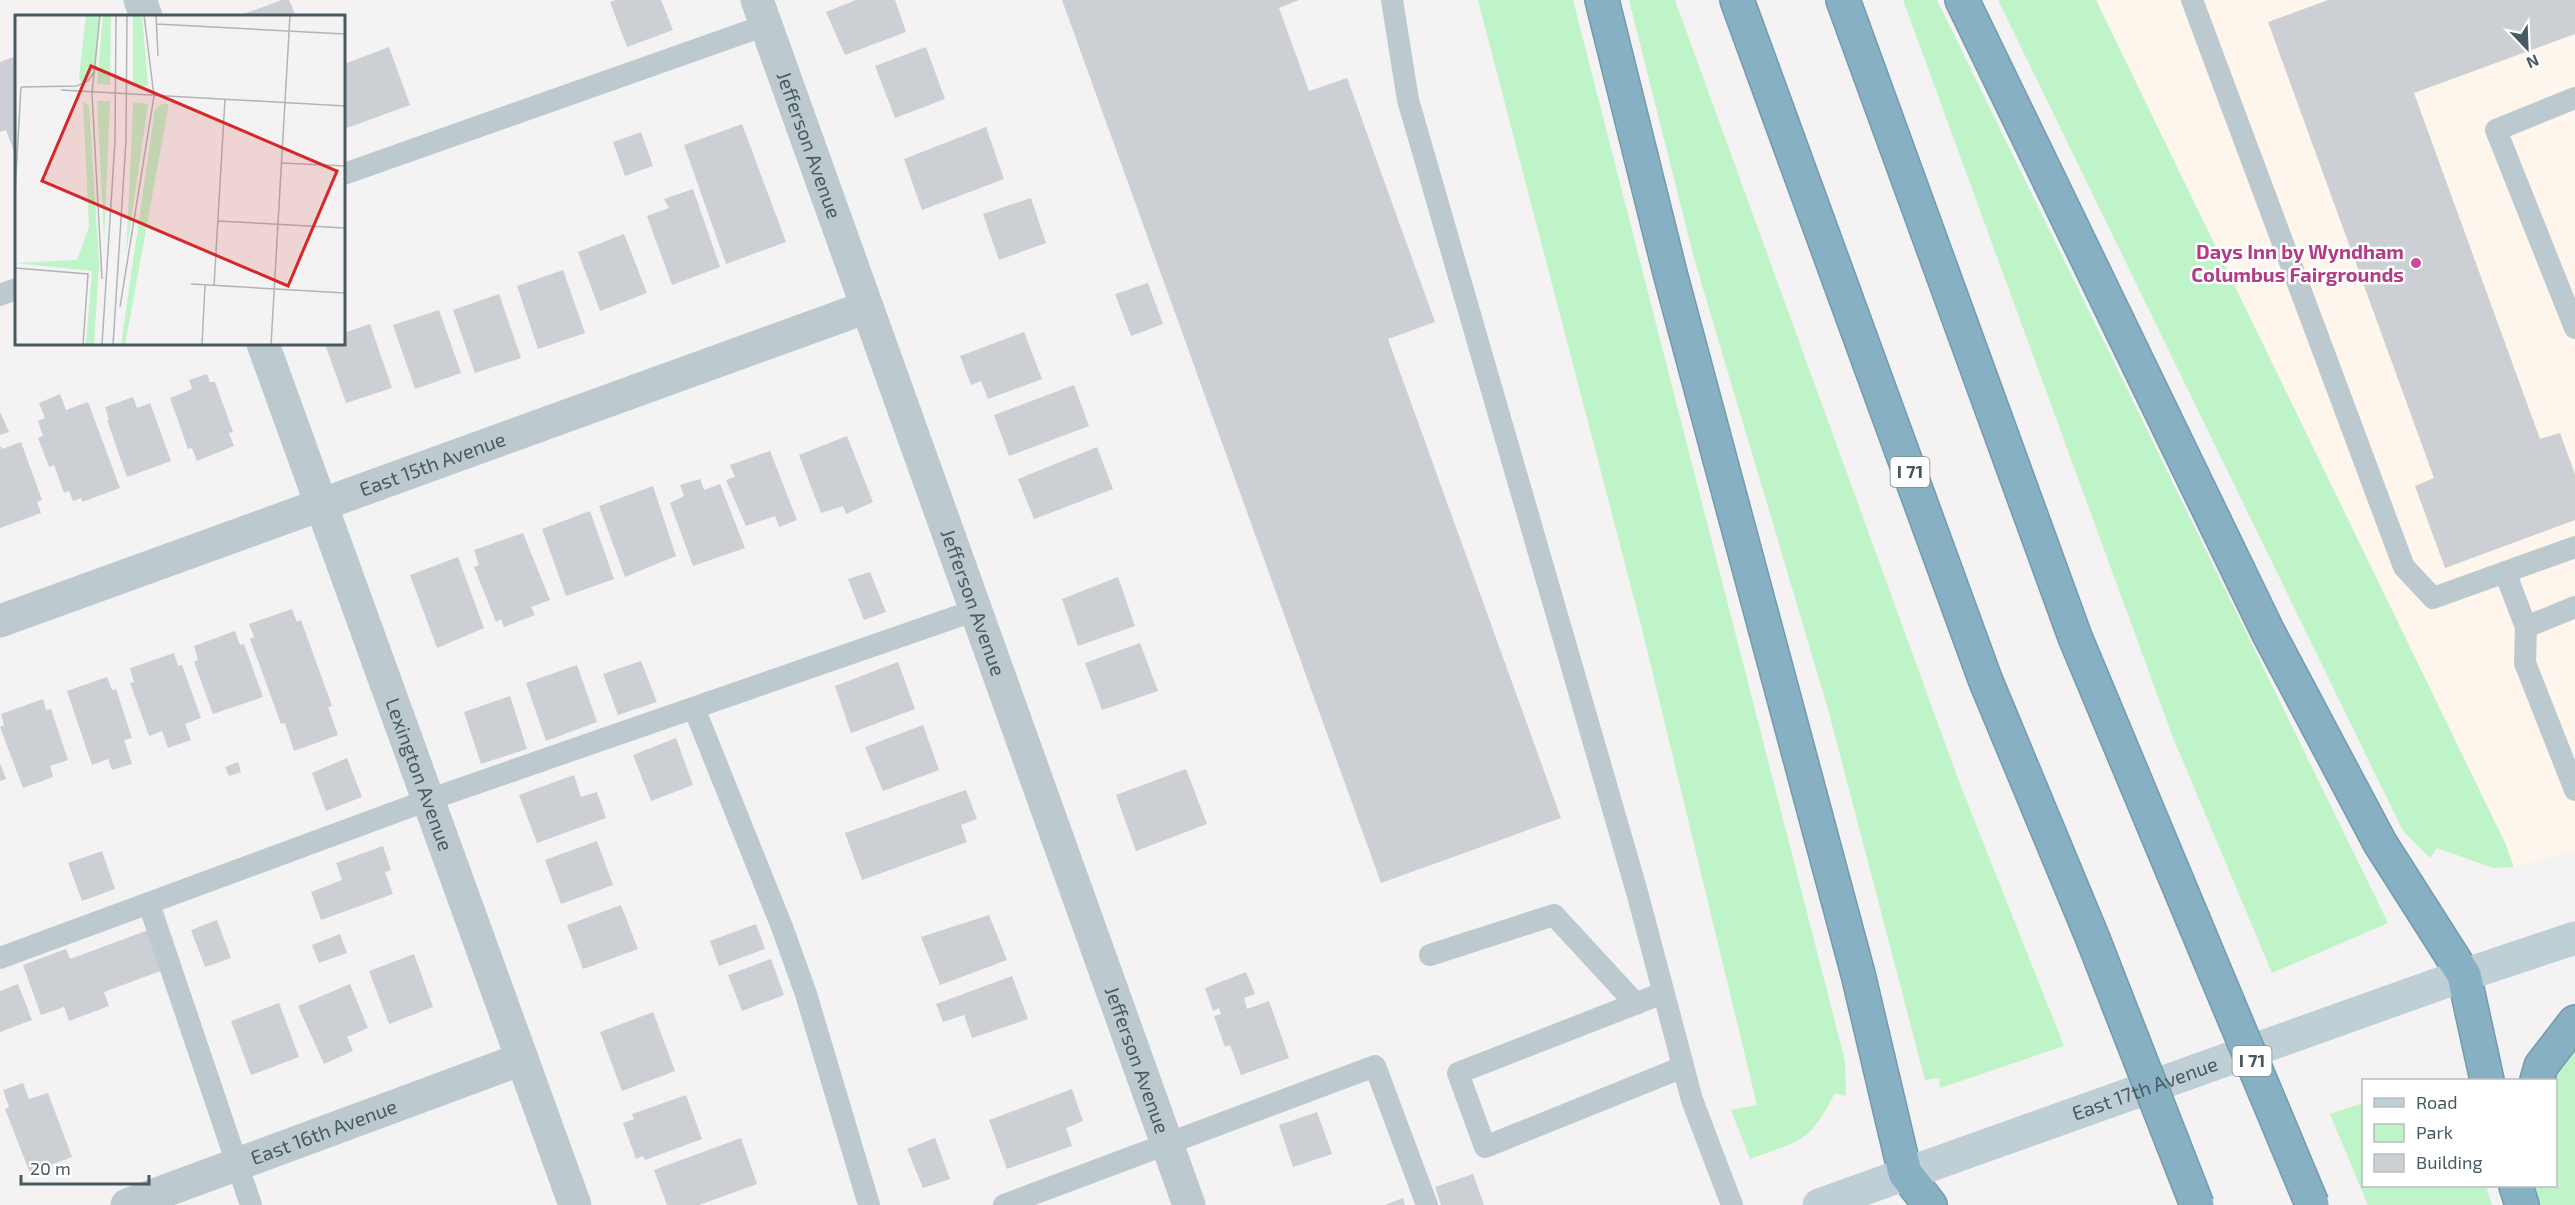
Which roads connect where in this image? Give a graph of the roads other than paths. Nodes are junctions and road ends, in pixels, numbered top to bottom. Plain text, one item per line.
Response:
1 (140, 0) edge
2 (1392, 0) edge
3 (1602, 0) edge
4 (1737, 0) edge
5 (1843, 0) edge
6 (1962, 0) edge
7 (2192, 0) edge
8 (761, 12) edge
9 (146, 15) edge
10 (2575, 98) edge
11 (345, 174) edge
12 (15, 289) edge
13 (0, 295) edge
14 (867, 307) junction
15 (2575, 328) edge
16 (263, 345) edge
17 (320, 505) junction
18 (2575, 547) edge
19 (2505, 572) junction
20 (2575, 607) edge
21 (976, 610) junction
22 (0, 621) edge
23 (2526, 627) junction
24 (694, 708) junction
25 (2575, 790) edge
26 (428, 800) junction
27 (149, 904) junction
28 (2575, 938) edge
29 (1430, 955) dead end
30 (0, 958) edge
31 (2464, 975) junction
32 (1663, 993) junction
33 (1636, 1004) junction
34 (2575, 1022) edge
35 (522, 1059) junction
36 (1683, 1067) junction
37 (2487, 1079) edge
38 (2537, 1079) edge
39 (1167, 1144) junction
40 (237, 1164) junction
41 (1905, 1173) junction
42 (2518, 1187) edge
43 (2525, 1187) edge
44 (2312, 1204) edge
45 (127, 1205) edge
46 (251, 1205) edge
47 (575, 1205) edge
48 (869, 1205) edge
49 (1004, 1205) edge
50 (1189, 1205) edge
51 (1427, 1205) edge
52 (1732, 1205) edge
53 (1819, 1205) edge
54 (1930, 1205) edge
55 (2197, 1205) edge
56 (2524, 1205) edge

1 - 9 street
2 - 32 lane
3 - 41 highway
4 - 55 highway, I 71, bridge
5 - 44 highway, I 71, bridge
6 - 31 highway
7 - 19 lane
8 - 11 lane
8 - 14 street, Jefferson Avenue
10 - 15 lane
12 - 13 lane
14 - 17 street, East 15th Avenue
14 - 21 street, Jefferson Avenue
16 - 17 street, Lexington Avenue
17 - 22 street, East 15th Avenue
17 - 26 street, Lexington Avenue
18 - 19 lane
19 - 23 lane
20 - 23 lane
21 - 24 lane
21 - 39 street, Jefferson Avenue
23 - 25 lane
24 - 26 lane
24 - 48 lane
26 - 27 lane
26 - 35 street, Lexington Avenue
27 - 30 lane
27 - 40 lane
28 - 31 street, East 17th Avenue
29 - 33 lane
31 - 37 highway
31 - 41 street, East 17th Avenue
32 - 33 lane
32 - 36 lane
33 - 36 lane
34 - 38 highway
35 - 40 street, East 16th Avenue
35 - 47 street, Lexington Avenue
36 - 52 lane
39 - 49 lane
39 - 50 street, Jefferson Avenue
39 - 51 lane
40 - 45 street, East 16th Avenue
40 - 46 lane
41 - 53 street, East 17th Avenue
41 - 54 highway
42 - 56 highway
43 - 56 highway

